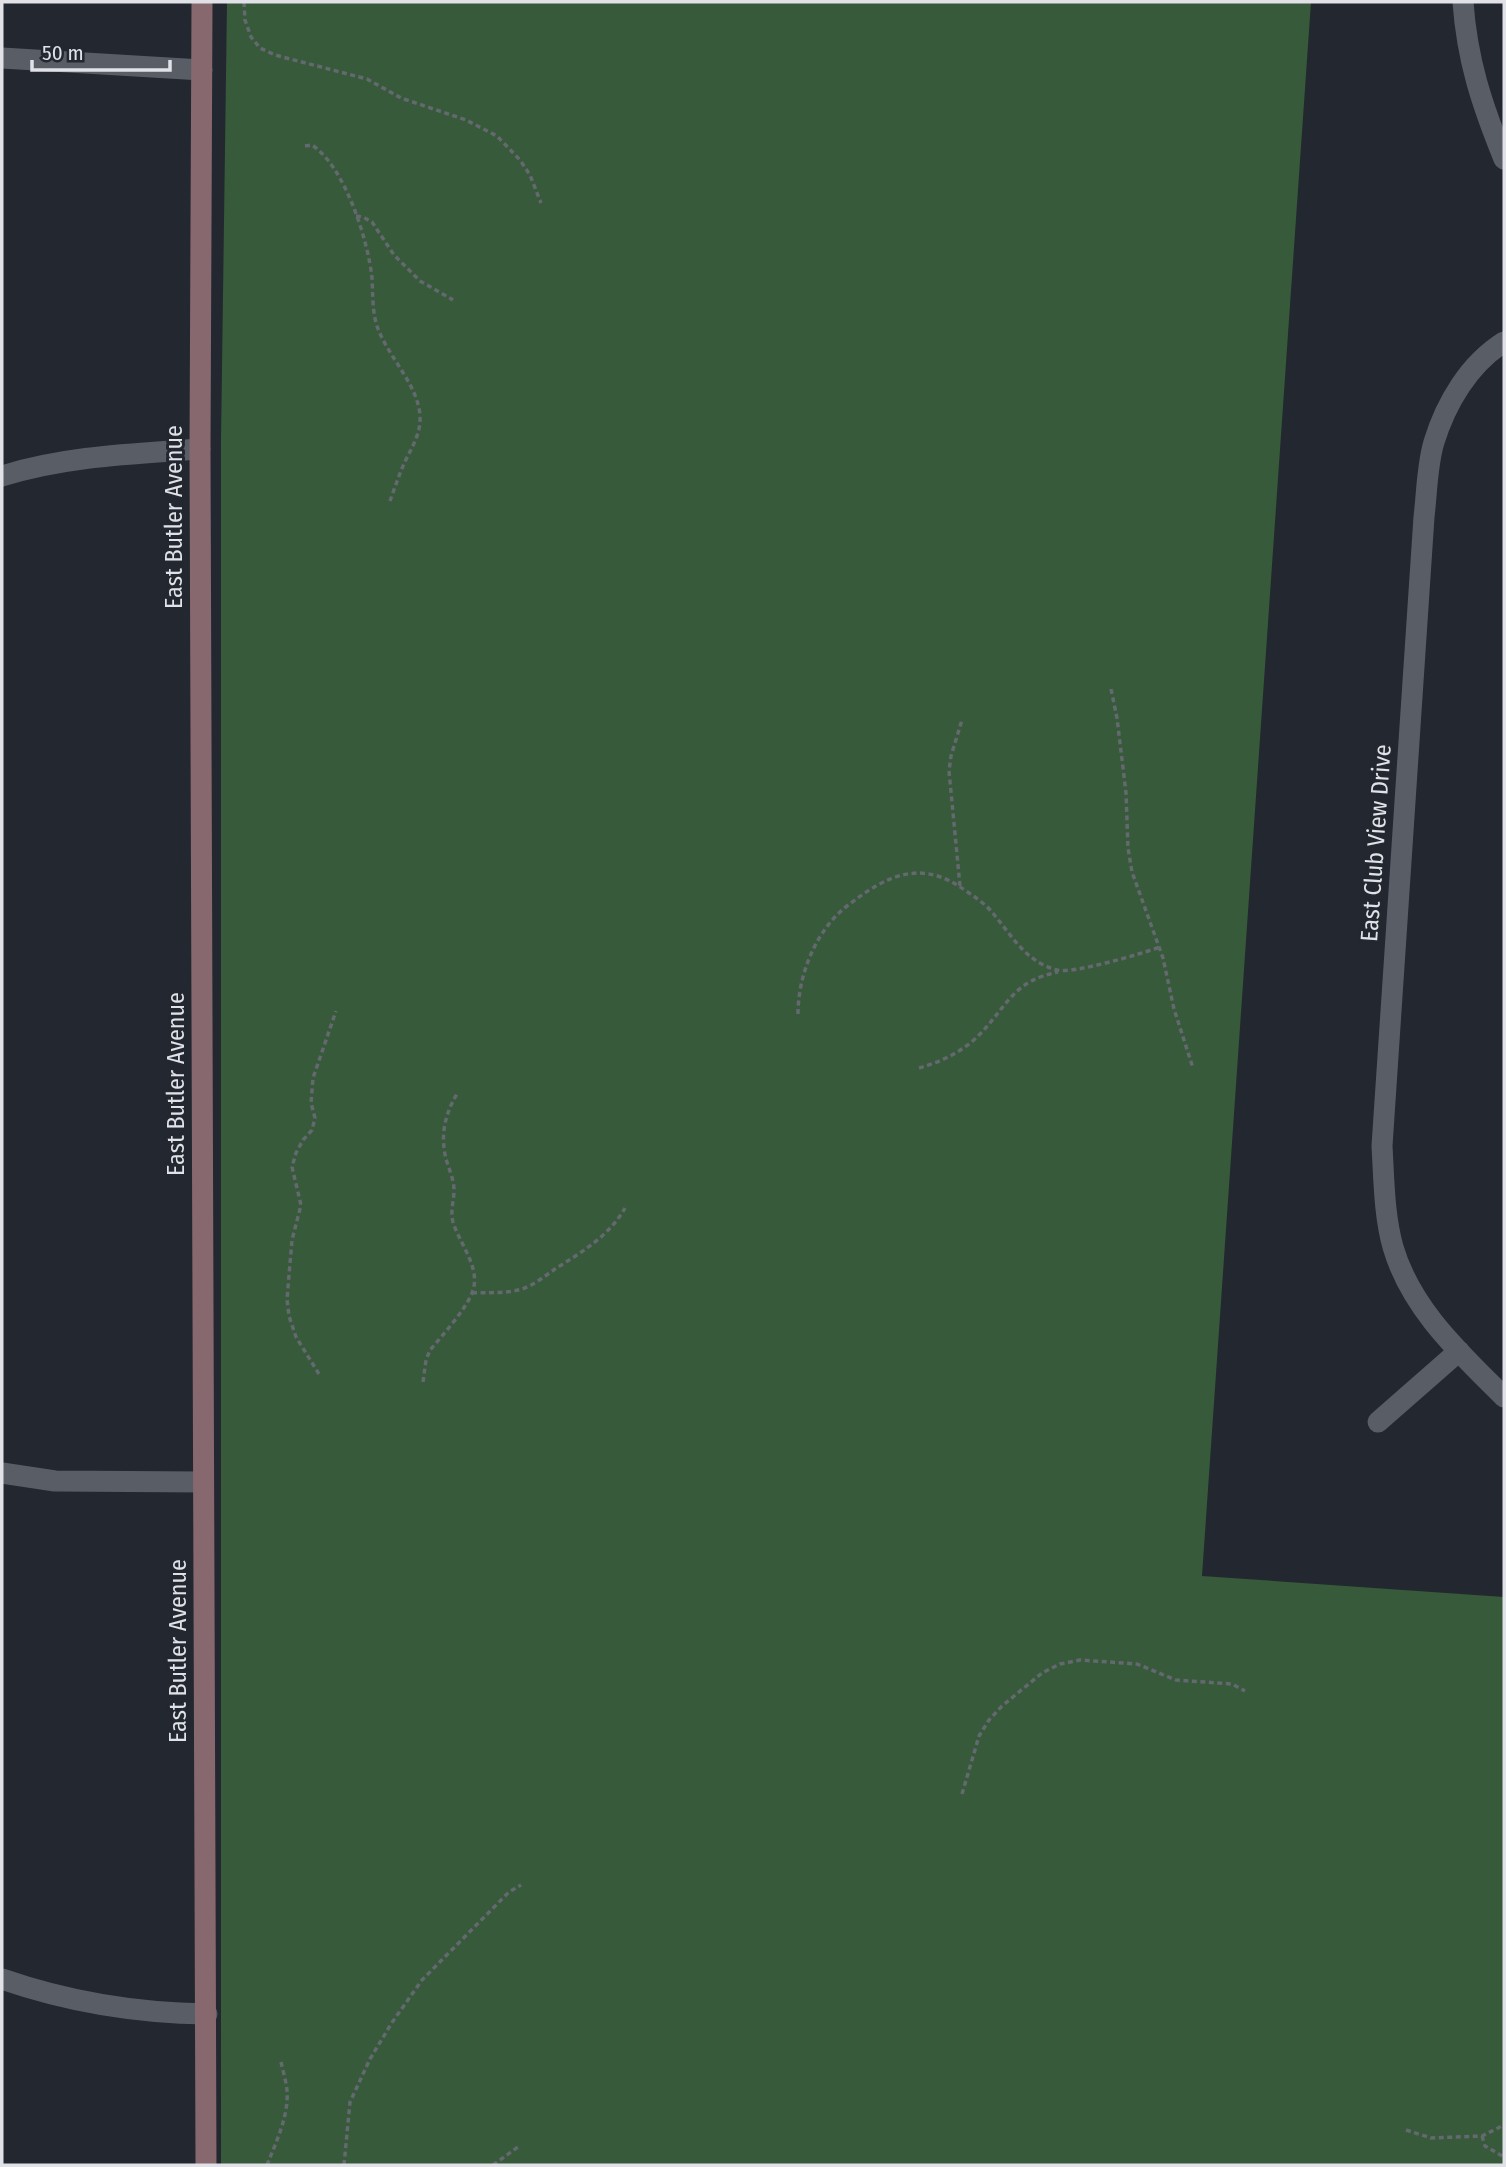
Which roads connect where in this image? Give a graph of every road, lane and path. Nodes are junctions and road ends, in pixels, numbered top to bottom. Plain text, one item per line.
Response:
1 (202, 2) edge
2 (244, 2) edge
3 (1463, 2) edge
4 (2, 58) edge
5 (202, 70) junction
6 (305, 146) dead end
7 (1504, 159) edge
8 (541, 203) dead end
9 (356, 216) junction
10 (453, 300) dead end
11 (1504, 342) edge
12 (200, 449) junction
13 (2, 476) edge
14 (390, 502) dead end
15 (1111, 689) dead end
16 (962, 720) dead end
17 (960, 886) junction
18 (1160, 947) junction
19 (1060, 971) junction
20 (336, 1011) dead end
21 (799, 1014) dead end
22 (1193, 1068) dead end
23 (919, 1069) dead end
24 (458, 1092) dead end
25 (625, 1208) dead end
26 (472, 1293) junction
27 (1459, 1351) junction
28 (319, 1374) dead end
29 (423, 1382) dead end
30 (1504, 1397) edge
31 (1378, 1422) dead end
32 (2, 1473) edge
33 (203, 1482) junction
34 (1245, 1691) dead end
35 (962, 1794) dead end
36 (521, 1885) dead end
37 (2, 1979) edge
38 (207, 2014) junction
39 (281, 2062) dead end
40 (1504, 2125) edge
41 (1406, 2130) dead end
42 (1482, 2136) junction
43 (518, 2147) dead end
44 (1504, 2157) edge
45 (206, 2165) edge
46 (267, 2165) edge
47 (344, 2165) edge
48 (493, 2165) edge

1 - 5 street, East Butler Avenue
2 - 8 path
3 - 7 street
4 - 5 street
5 - 12 street, East Butler Avenue
6 - 9 path
9 - 10 path
9 - 14 path
11 - 27 street, East Club View Drive
12 - 13 street
12 - 33 street, East Butler Avenue
15 - 18 path
16 - 17 path
17 - 19 path
17 - 21 path
18 - 19 path
18 - 22 path
19 - 23 path
20 - 28 path
24 - 26 path
25 - 26 path
26 - 29 path
27 - 30 street, East Club View Drive
27 - 31 street
32 - 33 street
33 - 38 street, East Butler Avenue
34 - 35 path
36 - 47 path
37 - 38 street
38 - 45 street, East Butler Avenue
39 - 46 path
40 - 42 path
41 - 42 path
42 - 44 path
43 - 48 path

